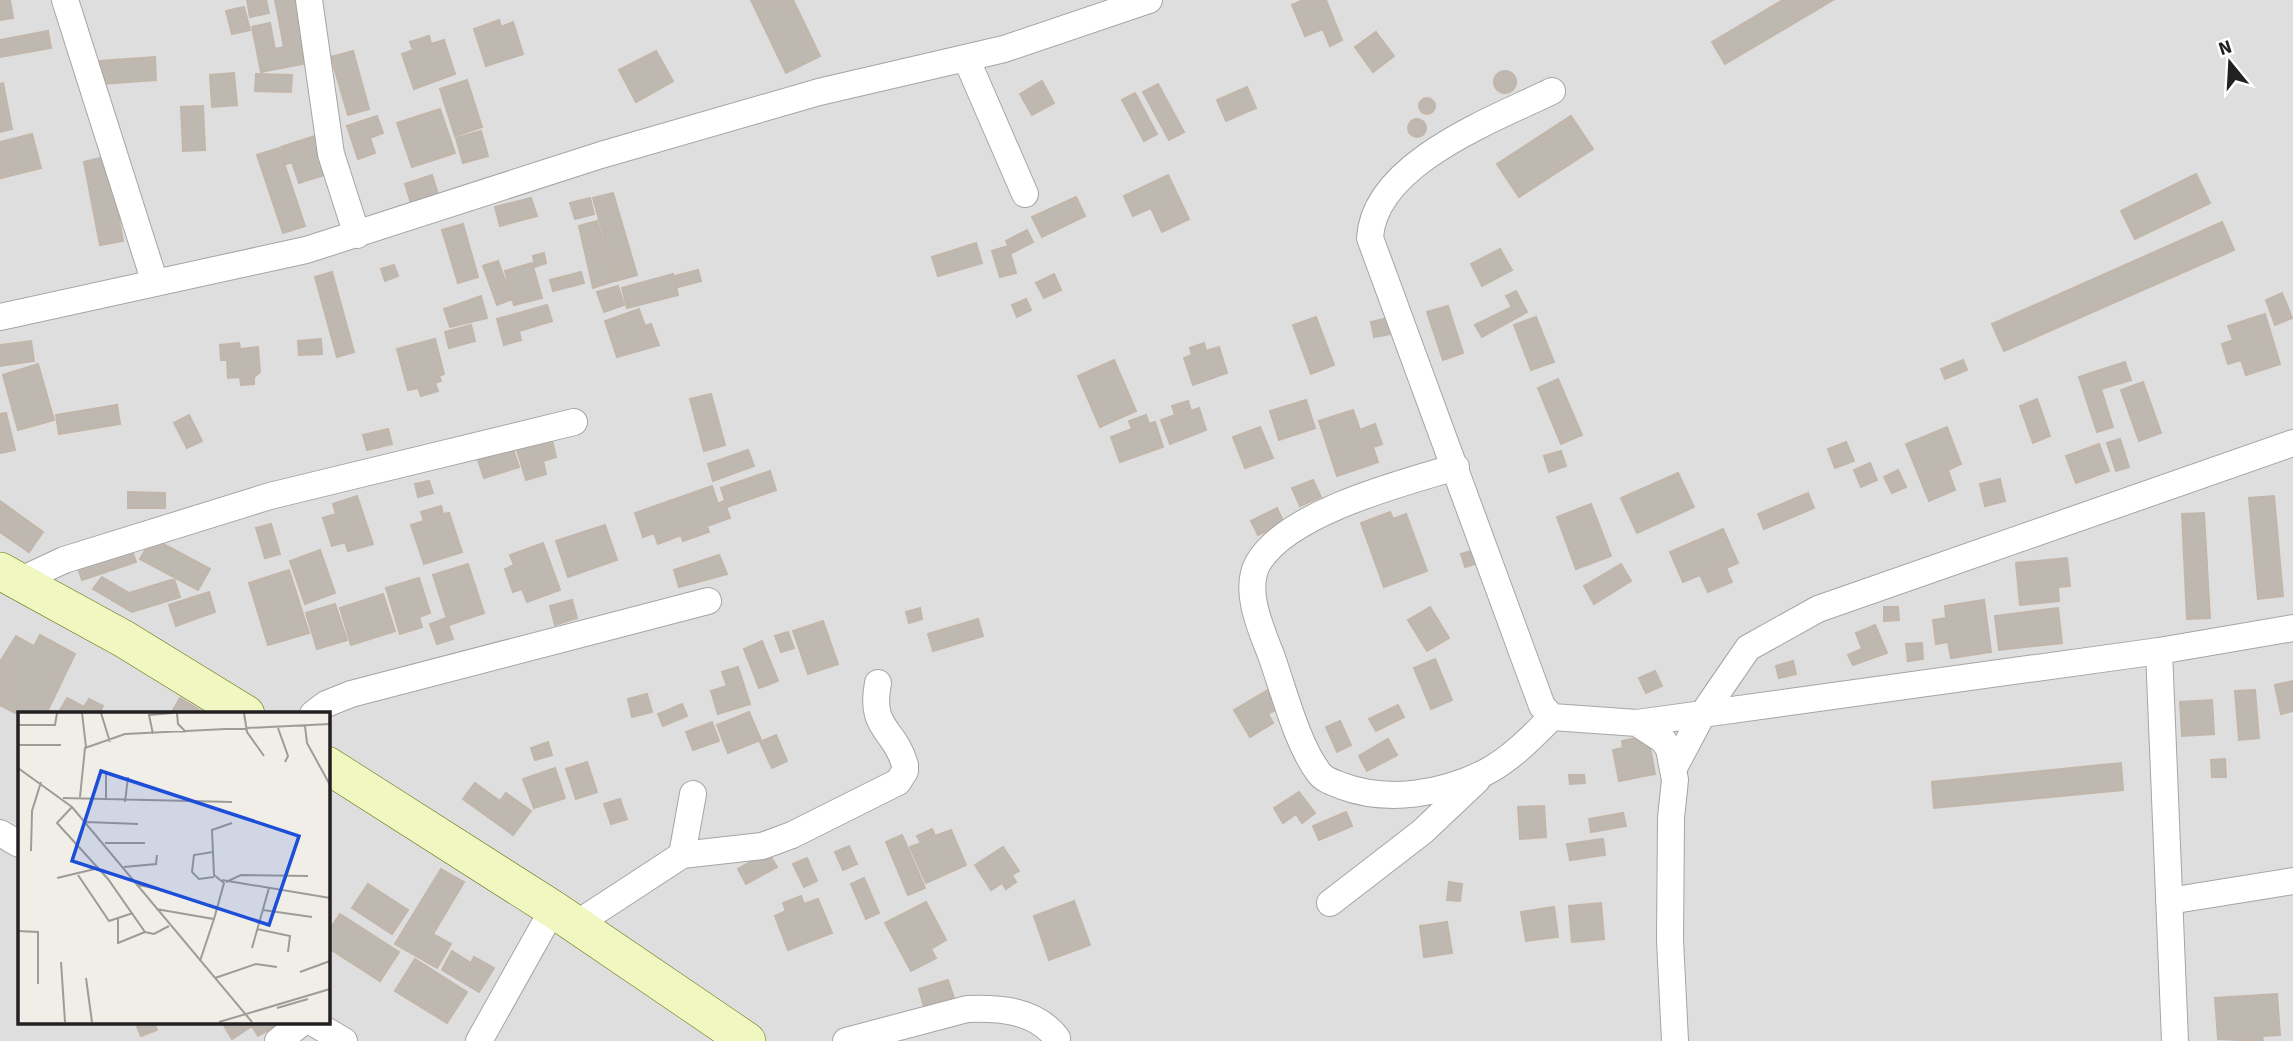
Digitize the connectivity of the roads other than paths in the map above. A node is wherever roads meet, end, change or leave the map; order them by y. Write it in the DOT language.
graph roads {
  1 [pos="65,0"];
  2 [pos="309,0"];
  3 [pos="1149,0"];
  4 [pos="966,58"];
  5 [pos="1552,91"];
  6 [pos="1025,194"];
  7 [pos="357,235"];
  8 [pos="155,283"];
  9 [pos="0,317"];
  10 [pos="574,422"];
  11 [pos="2293,443"];
  12 [pos="1456,467"];
  13 [pos="9,576"];
  14 [pos="708,601"];
  15 [pos="2293,628"];
  16 [pos="2159,651"];
  17 [pos="878,682"];
  18 [pos="243,712"];
  19 [pos="316,712"];
  20 [pos="1702,715"];
  21 [pos="1552,718"];
  22 [pos="1637,723"];
  23 [pos="329,766"];
  24 [pos="1675,766"];
  25 [pos="1486,772"];
  26 [pos="693,794"];
  27 [pos="0,833"];
  28 [pos="18,843"];
  29 [pos="682,855"];
  30 [pos="2293,881"];
  31 [pos="2169,901"];
  32 [pos="1330,903"];
  33 [pos="564,917"];
  34 [pos="300,1024"];
  35 [pos="315,1024"];
  36 [pos="1057,1038"];
  37 [pos="278,1041"];
  38 [pos="344,1041"];
  39 [pos="478,1041"];
  40 [pos="747,1041"];
  41 [pos="846,1041"];
  42 [pos="1675,1041"];
  43 [pos="2175,1041"];
  1 -- 8 [label="street"];
  2 -- 7 [label="street"];
  3 -- 4 [label="street"];
  4 -- 6 [label="street"];
  4 -- 7 [label="street"];
  5 -- 12 [label="street"];
  7 -- 8 [label="street"];
  8 -- 9 [label="street"];
  10 -- 13 [label="street"];
  11 -- 20 [label="street"];
  12 -- 21 [label="street"];
  12 -- 25 [label="street"];
  13 -- 18 [label="street"];
  14 -- 19 [label="street"];
  15 -- 16 [label="street"];
  16 -- 20 [label="street"];
  16 -- 31 [label="street"];
  17 -- 29 [label="street"];
  20 -- 22 [label="street"];
  20 -- 24 [label="street"];
  21 -- 22 [label="street"];
  21 -- 25 [label="street"];
  22 -- 24 [label="street"];
  23 -- 33 [label="street"];
  24 -- 42 [label="street"];
  25 -- 32 [label="street"];
  26 -- 29 [label="street"];
  27 -- 28 [label="street"];
  29 -- 33 [label="street"];
  30 -- 31 [label="street"];
  31 -- 43 [label="street"];
  33 -- 39 [label="street"];
  33 -- 40 [label="street"];
  34 -- 37 [label="street"];
  35 -- 38 [label="street"];
  36 -- 41 [label="street"];
}
